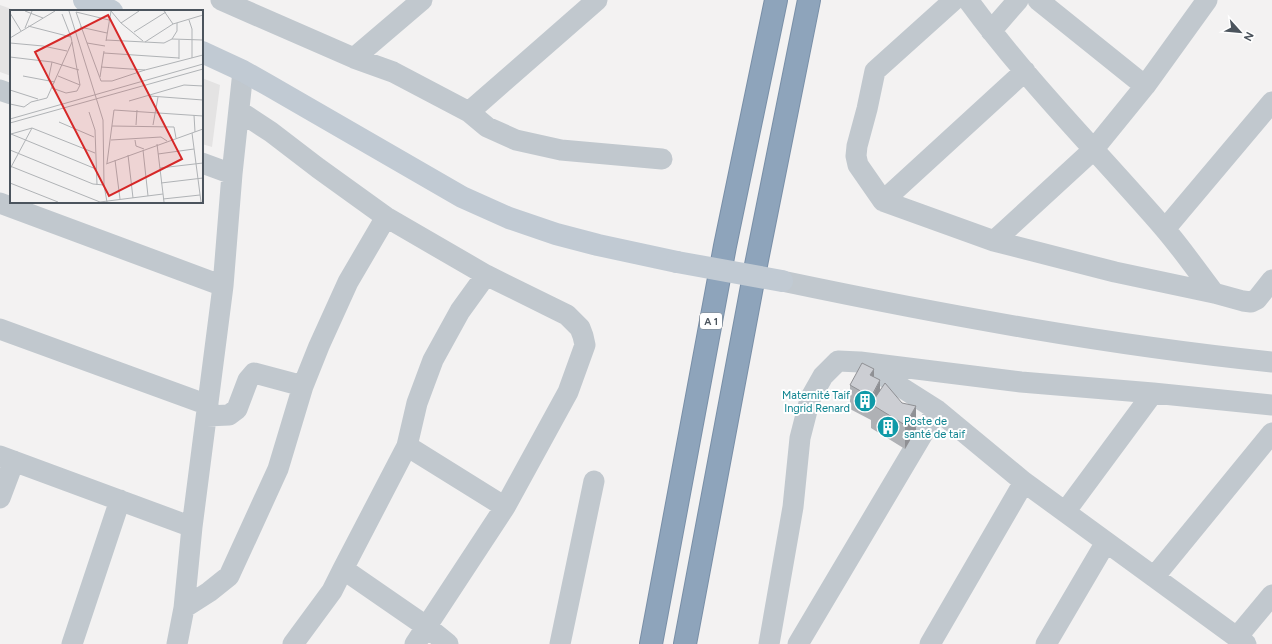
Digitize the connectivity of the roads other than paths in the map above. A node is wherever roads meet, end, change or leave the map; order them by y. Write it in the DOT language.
graph roads {
  1 [pos="422,0"];
  2 [pos="597,0"];
  3 [pos="776,0"];
  4 [pos="809,0"];
  5 [pos="954,0"];
  6 [pos="968,0"];
  7 [pos="1018,0"];
  8 [pos="1038,0"];
  9 [pos="1207,0"];
  10 [pos="236,3"];
  11 [pos="991,32"];
  12 [pos="203,52"];
  13 [pos="354,58"];
  14 [pos="243,71"];
  15 [pos="1025,71"];
  16 [pos="1146,86"];
  17 [pos="0,90"];
  18 [pos="10,94"];
  19 [pos="1272,102"];
  20 [pos="239,111"];
  21 [pos="470,112"];
  22 [pos="1093,150"];
  23 [pos="662,159"];
  24 [pos="203,163"];
  25 [pos="232,174"];
  26 [pos="883,201"];
  27 [pos="0,203"];
  28 [pos="386,217"];
  29 [pos="1165,229"];
  30 [pos="994,241"];
  31 [pos="486,275"];
  32 [pos="1272,280"];
  33 [pos="782,281"];
  34 [pos="223,286"];
  35 [pos="1214,294"];
  36 [pos="1251,302"];
  37 [pos="1272,308"];
  38 [pos="0,329"];
  39 [pos="860,362"];
  40 [pos="1272,362"];
  41 [pos="303,386"];
  42 [pos="1153,393"];
  43 [pos="1272,405"];
  44 [pos="937,410"];
  45 [pos="207,411"];
  46 [pos="1272,433"];
  47 [pos="407,446"];
  48 [pos="7,458"];
  49 [pos="594,481"];
  50 [pos="1024,482"];
  51 [pos="0,498"];
  52 [pos="120,500"];
  53 [pos="505,507"];
  54 [pos="1065,512"];
  55 [pos="192,527"];
  56 [pos="1106,542"];
  57 [pos="343,569"];
  58 [pos="1154,577"];
  59 [pos="1272,595"];
  60 [pos="184,608"];
  61 [pos="427,627"];
  62 [pos="1241,641"];
  63 [pos="560,643"];
  64 [pos="72,644"];
  65 [pos="177,644"];
  66 [pos="293,644"];
  67 [pos="415,644"];
  68 [pos="448,644"];
  69 [pos="651,644"];
  70 [pos="685,644"];
  71 [pos="769,644"];
  72 [pos="798,644"];
  73 [pos="930,644"];
  74 [pos="1046,644"];
  1 -- 13 [label="street"];
  2 -- 21 [label="street"];
  3 -- 69 [label="highway, A 1"];
  4 -- 70 [label="highway"];
  5 -- 26 [label="street"];
  6 -- 11 [label="street"];
  7 -- 11 [label="street"];
  8 -- 16 [label="street"];
  9 -- 16 [label="street"];
  10 -- 13 [label="street"];
  11 -- 15 [label="street"];
  12 -- 14 [label="street"];
  13 -- 21 [label="street"];
  14 -- 20 [label="street"];
  14 -- 33 [label="street, bridge"];
  15 -- 22 [label="street"];
  15 -- 26 [label="street"];
  16 -- 22 [label="street"];
  17 -- 18 [label="street"];
  19 -- 29 [label="street"];
  20 -- 25 [label="street"];
  20 -- 28 [label="street"];
  21 -- 23 [label="street"];
  22 -- 29 [label="street"];
  22 -- 30 [label="street"];
  24 -- 25 [label="street"];
  25 -- 34 [label="street"];
  26 -- 30 [label="street"];
  27 -- 34 [label="street"];
  28 -- 31 [label="street"];
  28 -- 41 [label="street"];
  29 -- 35 [label="street"];
  30 -- 35 [label="street"];
  31 -- 47 [label="street"];
  31 -- 53 [label="street"];
  32 -- 36 [label="street"];
  33 -- 40 [label="street"];
  34 -- 45 [label="street"];
  35 -- 36 [label="street"];
  36 -- 37 [label="street"];
  38 -- 45 [label="street"];
  39 -- 42 [label="street"];
  39 -- 44 [label="street"];
  39 -- 71 [label="street"];
  41 -- 45 [label="street"];
  41 -- 60 [label="street"];
  42 -- 43 [label="street"];
  42 -- 54 [label="street"];
  44 -- 50 [label="street"];
  44 -- 72 [label="street"];
  45 -- 55 [label="street"];
  46 -- 58 [label="street"];
  47 -- 53 [label="street"];
  47 -- 57 [label="street"];
  48 -- 51 [label="street"];
  48 -- 52 [label="street"];
  49 -- 63 [label="street"];
  50 -- 54 [label="street"];
  50 -- 73 [label="street"];
  52 -- 55 [label="street"];
  52 -- 64 [label="street"];
  53 -- 61 [label="street"];
  54 -- 56 [label="street"];
  55 -- 60 [label="street"];
  56 -- 58 [label="street"];
  56 -- 74 [label="street"];
  57 -- 61 [label="street"];
  57 -- 66 [label="street"];
  58 -- 62 [label="street"];
  59 -- 62 [label="street"];
  60 -- 65 [label="street"];
  61 -- 67 [label="street"];
  61 -- 68 [label="street"];
}
